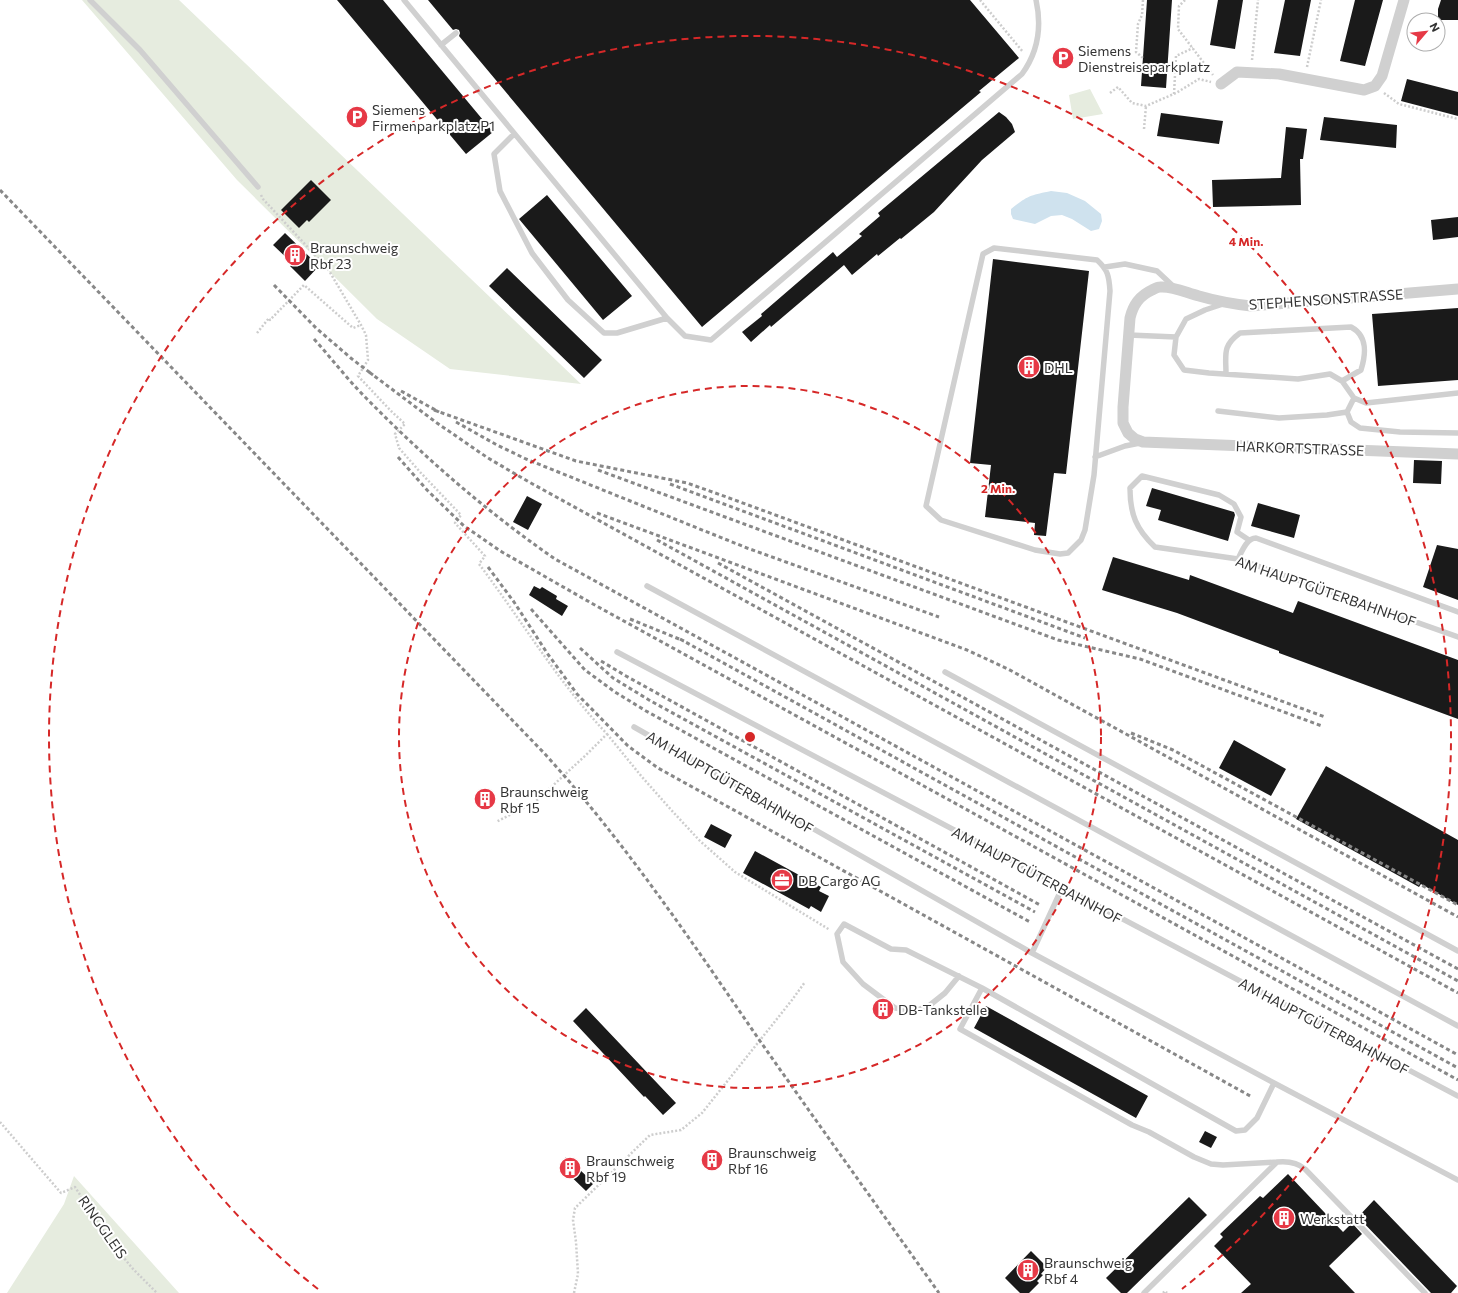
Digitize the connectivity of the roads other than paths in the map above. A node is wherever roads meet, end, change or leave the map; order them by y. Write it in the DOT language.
graph roads {
  1 [pos="90,0"];
  2 [pos="404,0"];
  3 [pos="1036,0"];
  4 [pos="1404,0"];
  5 [pos="456,33"];
  6 [pos="442,45"];
  7 [pos="1221,84"];
  8 [pos="514,134"];
  9 [pos="258,187"];
  10 [pos="1105,267"];
  11 [pos="1176,289"];
  12 [pos="1458,289"];
  13 [pos="1228,303"];
  14 [pos="667,318"];
  15 [pos="1129,335"];
  16 [pos="1176,337"];
  17 [pos="1226,374"];
  18 [pos="1342,380"];
  19 [pos="1458,393"];
  20 [pos="1354,398"];
  21 [pos="1218,410"];
  22 [pos="1347,412"];
  23 [pos="1458,433"];
  24 [pos="1143,442"];
  25 [pos="1458,454"];
  26 [pos="1095,457"];
  27 [pos="1249,540"];
  28 [pos="1238,558"];
  29 [pos="647,586"];
  30 [pos="1458,612"];
  31 [pos="1458,637"];
  32 [pos="617,652"];
  33 [pos="946,672"];
  34 [pos="634,727"];
  35 [pos="1062,888"];
  36 [pos="1458,951"];
  37 [pos="1032,953"];
  38 [pos="959,976"];
  39 [pos="982,988"];
  40 [pos="1458,1026"];
  41 [pos="1274,1083"];
  42 [pos="1458,1096"];
  43 [pos="1277,1162"];
  44 [pos="1458,1180"];
  45 [pos="1144,1293"];
  46 [pos="1425,1293"];
  1 -- 9 [label="lane"];
  2 -- 6 [label="lane"];
  3 -- 14 [label="lane"];
  4 -- 7 [label="street"];
  5 -- 6 [label="lane"];
  6 -- 8 [label="lane"];
  8 -- 14 [label="lane"];
  8 -- 14 [label="lane"];
  10 -- 11 [label="lane"];
  10 -- 26 [label="lane"];
  10 -- 26 [label="lane"];
  11 -- 13 [label="street, STEPHENSONSTRASSE"];
  11 -- 15 [label="street, STEPHENSONSTRASSE"];
  12 -- 13 [label="street, STEPHENSONSTRASSE"];
  13 -- 16 [label="lane"];
  15 -- 16 [label="lane"];
  15 -- 24 [label="street, STEPHENSONSTRASSE"];
  16 -- 17 [label="lane"];
  17 -- 18 [label="lane"];
  17 -- 18 [label="lane"];
  18 -- 20 [label="lane"];
  19 -- 20 [label="lane"];
  20 -- 22 [label="lane"];
  21 -- 22 [label="lane"];
  22 -- 23 [label="lane"];
  24 -- 25 [label="street, HARKORTSTRASSE"];
  24 -- 26 [label="lane"];
  27 -- 28 [label="lane"];
  27 -- 28 [label="lane, AM HAUPTGÜTERBAHNHOF"];
  27 -- 30 [label="lane"];
  28 -- 31 [label="lane, AM HAUPTGÜTERBAHNHOF"];
  29 -- 40 [label="lane"];
  32 -- 35 [label="lane, AM HAUPTGÜTERBAHNHOF"];
  33 -- 36 [label="lane"];
  34 -- 37 [label="lane, AM HAUPTGÜTERBAHNHOF"];
  35 -- 37 [label="lane"];
  35 -- 42 [label="lane, AM HAUPTGÜTERBAHNHOF"];
  37 -- 41 [label="lane, AM HAUPTGÜTERBAHNHOF"];
  38 -- 38 [label="lane"];
  38 -- 39 [label="lane"];
  39 -- 41 [label="lane"];
  39 -- 43 [label="lane"];
  41 -- 44 [label="lane, AM HAUPTGÜTERBAHNHOF"];
  43 -- 45 [label="lane"];
  43 -- 46 [label="lane"];
}
